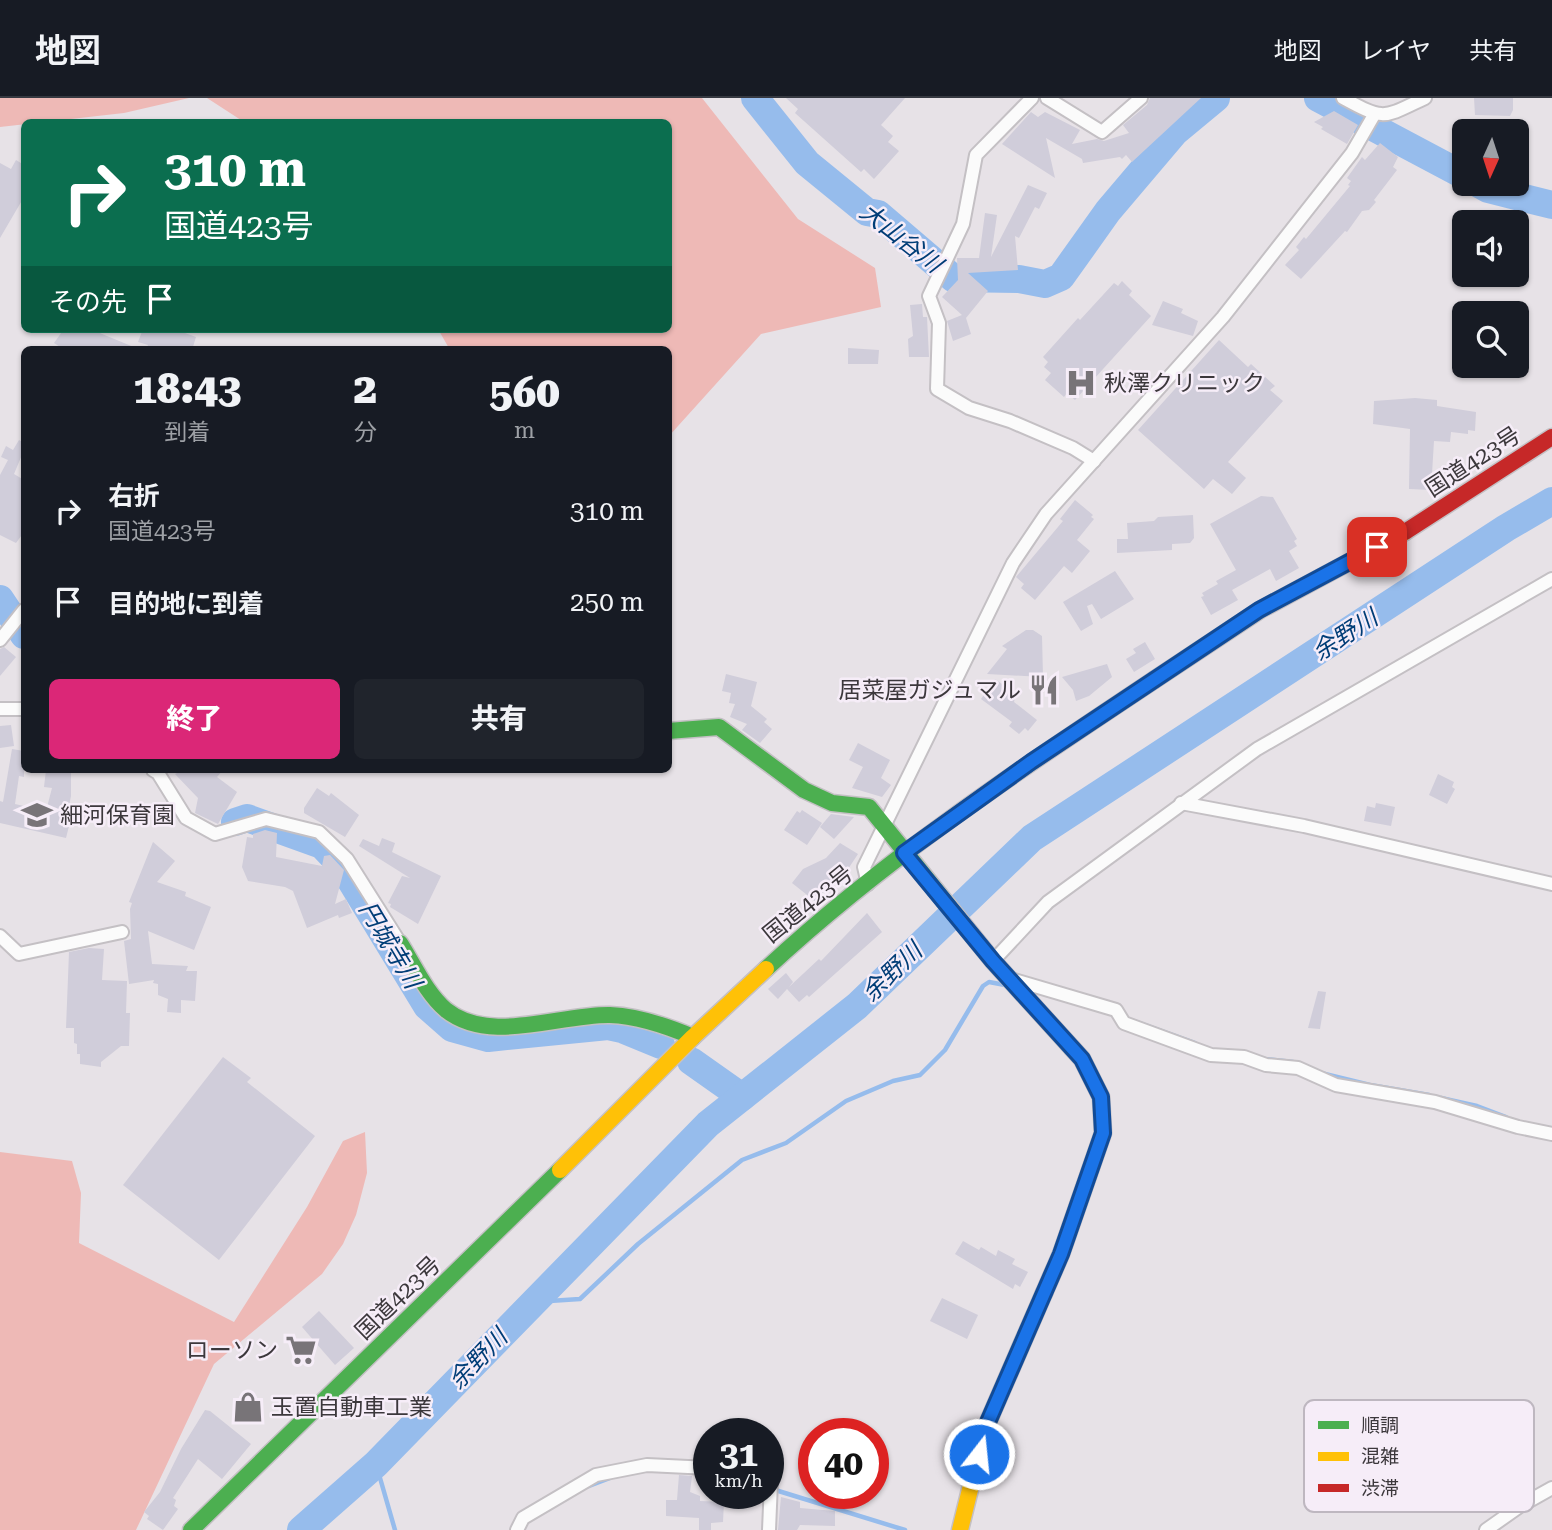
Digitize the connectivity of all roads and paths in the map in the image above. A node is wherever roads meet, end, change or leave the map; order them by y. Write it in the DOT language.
graph roads {
  1 [pos="1032,98"];
  2 [pos="1047,98"];
  3 [pos="1141,98"];
  4 [pos="1343,98"];
  5 [pos="1425,98"];
  6 [pos="1374,115"];
  7 [pos="1552,437"];
  8 [pos="1094,461"];
  9 [pos="1552,579"];
  10 [pos="21,614"];
  11 [pos="0,640"];
  12 [pos="0,709"];
  13 [pos="21,709"];
  14 [pos="672,731"];
  15 [pos="158,773"];
  16 [pos="1181,803"];
  17 [pos="883,827"];
  18 [pos="904,853"];
  19 [pos="868,884"];
  20 [pos="1552,884"];
  21 [pos="122,932"];
  22 [pos="0,936"];
  23 [pos="400,943"];
  24 [pos="990,957"];
  25 [pos="1010,979"];
  26 [pos="693,1037"];
  27 [pos="1552,1134"];
  28 [pos="693,1467"];
  29 [pos="1552,1488"];
  30 [pos="1534,1498"];
  31 [pos="770,1509"];
  32 [pos="1512,1512"];
  33 [pos="191,1530"];
  34 [pos="517,1530"];
  35 [pos="769,1530"];
  36 [pos="960,1530"];
  37 [pos="1486,1530"];
  1 -- 8 [label="street"];
  2 -- 3 [label="street"];
  4 -- 6 [label="street"];
  5 -- 6 [label="street"];
  6 -- 8 [label="street"];
  7 -- 18 [label="main road, 国道423号"];
  8 -- 17 [label="street"];
  9 -- 16 [label="street"];
  10 -- 11 [label="street"];
  12 -- 13 [label="street"];
  14 -- 17 [label="main road"];
  15 -- 23 [label="street"];
  16 -- 20 [label="street"];
  16 -- 24 [label="street"];
  17 -- 18 [label="main road"];
  17 -- 19 [label="street"];
  18 -- 19 [label="main road, 国道423号"];
  18 -- 24 [label="main road"];
  19 -- 26 [label="main road, 国道423号"];
  21 -- 22 [label="street"];
  23 -- 26 [label="main road"];
  24 -- 25 [label="main road"];
  25 -- 27 [label="street"];
  25 -- 36 [label="main road"];
  26 -- 33 [label="main road, 国道423号"];
  28 -- 34 [label="street"];
  29 -- 30 [label="street"];
  31 -- 35 [label="street"];
  32 -- 37 [label="street"];
}
